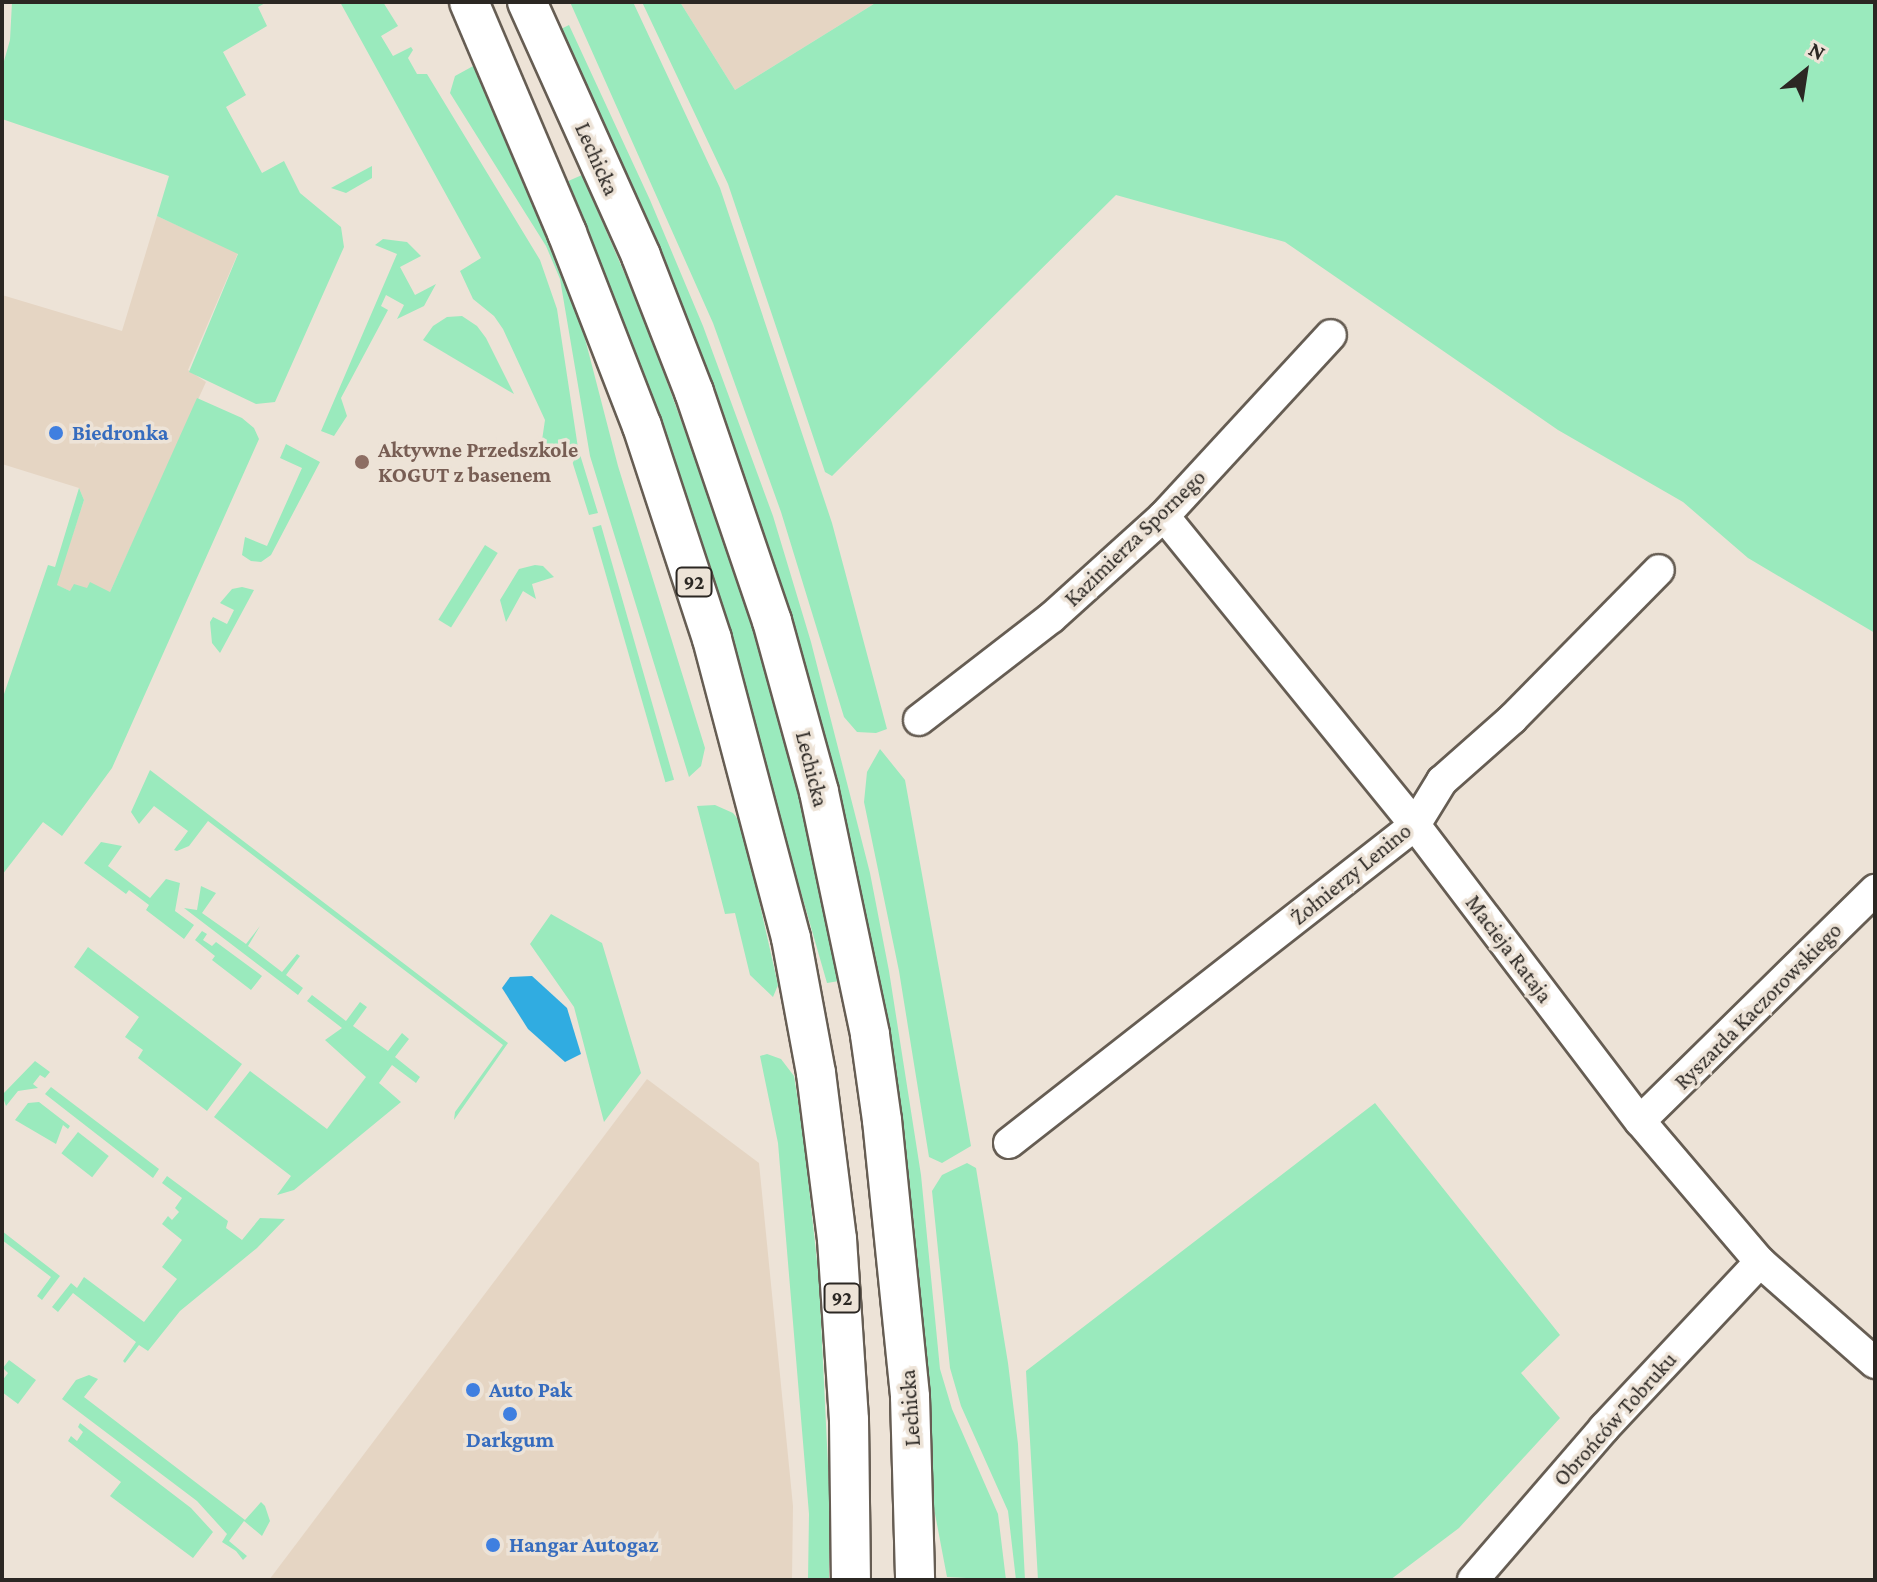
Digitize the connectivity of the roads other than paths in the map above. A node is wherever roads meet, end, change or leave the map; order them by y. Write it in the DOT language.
graph roads {
  1 [pos="469,2"];
  2 [pos="527,2"];
  3 [pos="1331,335"];
  4 [pos="1164,516"];
  5 [pos="1659,570"];
  6 [pos="919,720"];
  7 [pos="1415,825"];
  8 [pos="1875,890"];
  9 [pos="1640,1121"];
  10 [pos="1009,1143"];
  11 [pos="1760,1262"];
  12 [pos="1875,1363"];
  13 [pos="851,1580"];
  14 [pos="915,1580"];
  15 [pos="1473,1580"];
  1 -- 13 [label="main road, 92"];
  2 -- 14 [label="main road, Lechicka"];
  3 -- 4 [label="street, Kazimierza Spornego"];
  4 -- 6 [label="street, Kazimierza Spornego"];
  4 -- 7 [label="street, Macieja Rataja"];
  5 -- 7 [label="street, Żołnierzy Lenino"];
  7 -- 9 [label="street, Macieja Rataja"];
  7 -- 10 [label="street, Żołnierzy Lenino"];
  8 -- 9 [label="street, Ryszarda Kaczorowskiego"];
  9 -- 11 [label="street, Macieja Rataja"];
  11 -- 12 [label="street, Macieja Rataja"];
  11 -- 15 [label="street, Obrońców Tobruku"];
}
